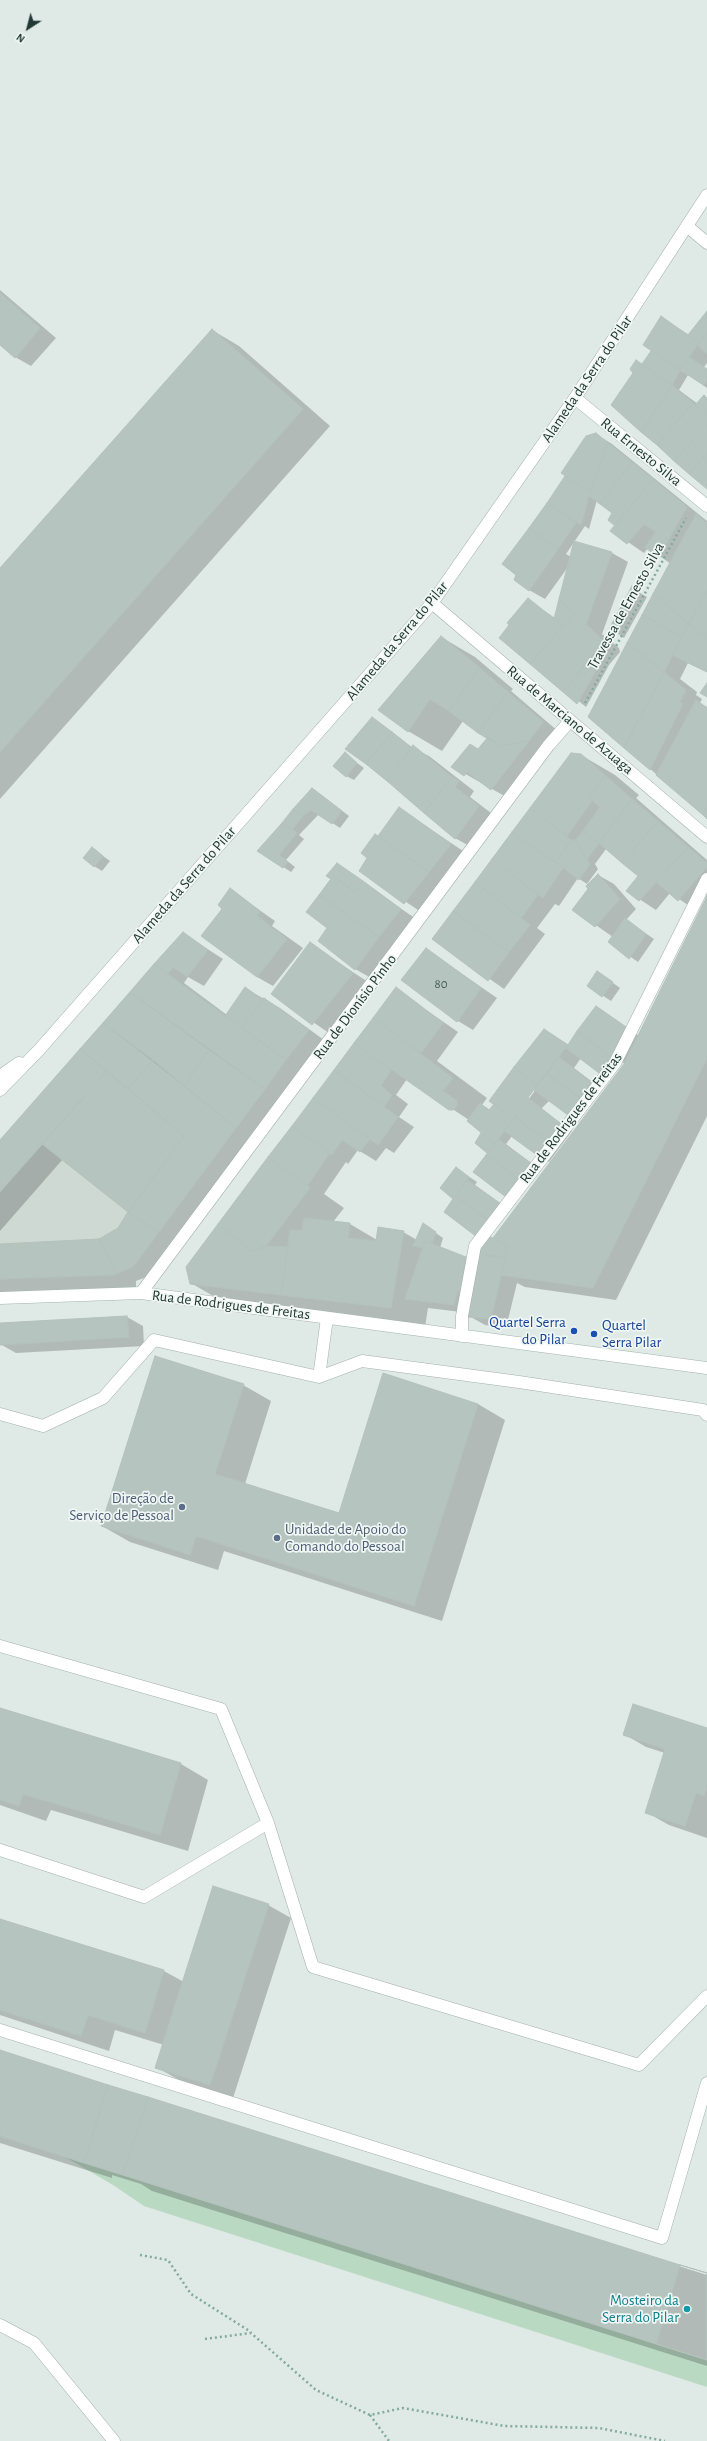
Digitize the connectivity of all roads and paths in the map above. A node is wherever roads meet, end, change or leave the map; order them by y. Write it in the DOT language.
graph roads {
  1 [pos="707,195"];
  2 [pos="687,226"];
  3 [pos="707,243"];
  4 [pos="575,398"];
  5 [pos="697,498"];
  6 [pos="707,506"];
  7 [pos="432,603"];
  8 [pos="569,722"];
  9 [pos="707,837"];
  10 [pos="707,879"];
  11 [pos="39,1050"];
  12 [pos="0,1076"];
  13 [pos="0,1090"];
  14 [pos="141,1293"];
  15 [pos="0,1298"];
  16 [pos="327,1318"];
  17 [pos="462,1336"];
  18 [pos="707,1368"];
  19 [pos="320,1377"];
  20 [pos="0,1414"];
  21 [pos="707,1415"];
  22 [pos="0,1646"];
  23 [pos="268,1823"];
  24 [pos="0,1850"];
  25 [pos="707,1996"];
  26 [pos="0,2030"];
  27 [pos="707,2083"];
  28 [pos="140,2255"];
  29 [pos="0,2325"];
  30 [pos="251,2333"];
  31 [pos="206,2339"];
  32 [pos="370,2415"];
  33 [pos="114,2441"];
  34 [pos="389,2441"];
  35 [pos="665,2441"];
  1 -- 2 [label="street, Alameda da Serra do Pilar"];
  2 -- 3 [label="street"];
  2 -- 4 [label="street, Alameda da Serra do Pilar"];
  4 -- 5 [label="street, Rua Ernesto Silva"];
  4 -- 7 [label="street, Alameda da Serra do Pilar"];
  5 -- 6 [label="street, Rua Ernesto Silva"];
  5 -- 8 [label="path, Travessa de Ernesto Silva"];
  7 -- 8 [label="street, Rua de Marciano de Azuaga"];
  7 -- 11 [label="street, Alameda da Serra do Pilar"];
  8 -- 9 [label="street, Rua de Marciano de Azuaga"];
  8 -- 14 [label="street, Rua de Dionísio Pinho"];
  10 -- 17 [label="street, Rua de Rodrigues de Freitas"];
  11 -- 12 [label="street, Alameda da Serra do Pilar"];
  11 -- 13 [label="street, Alameda da Serra do Pilar"];
  14 -- 15 [label="street, Rua de Rodrigues de Freitas"];
  14 -- 16 [label="street, Rua de Rodrigues de Freitas"];
  16 -- 17 [label="street, Rua de Rodrigues de Freitas"];
  16 -- 19 [label="street"];
  17 -- 18 [label="street, Rua de Rodrigues de Freitas"];
  19 -- 20 [label="street"];
  19 -- 21 [label="street"];
  22 -- 23 [label="street"];
  23 -- 24 [label="street"];
  23 -- 25 [label="street"];
  26 -- 27 [label="street"];
  28 -- 30 [label="path"];
  29 -- 33 [label="street"];
  30 -- 31 [label="path"];
  30 -- 32 [label="path"];
  32 -- 34 [label="path"];
  32 -- 35 [label="path"];
}
